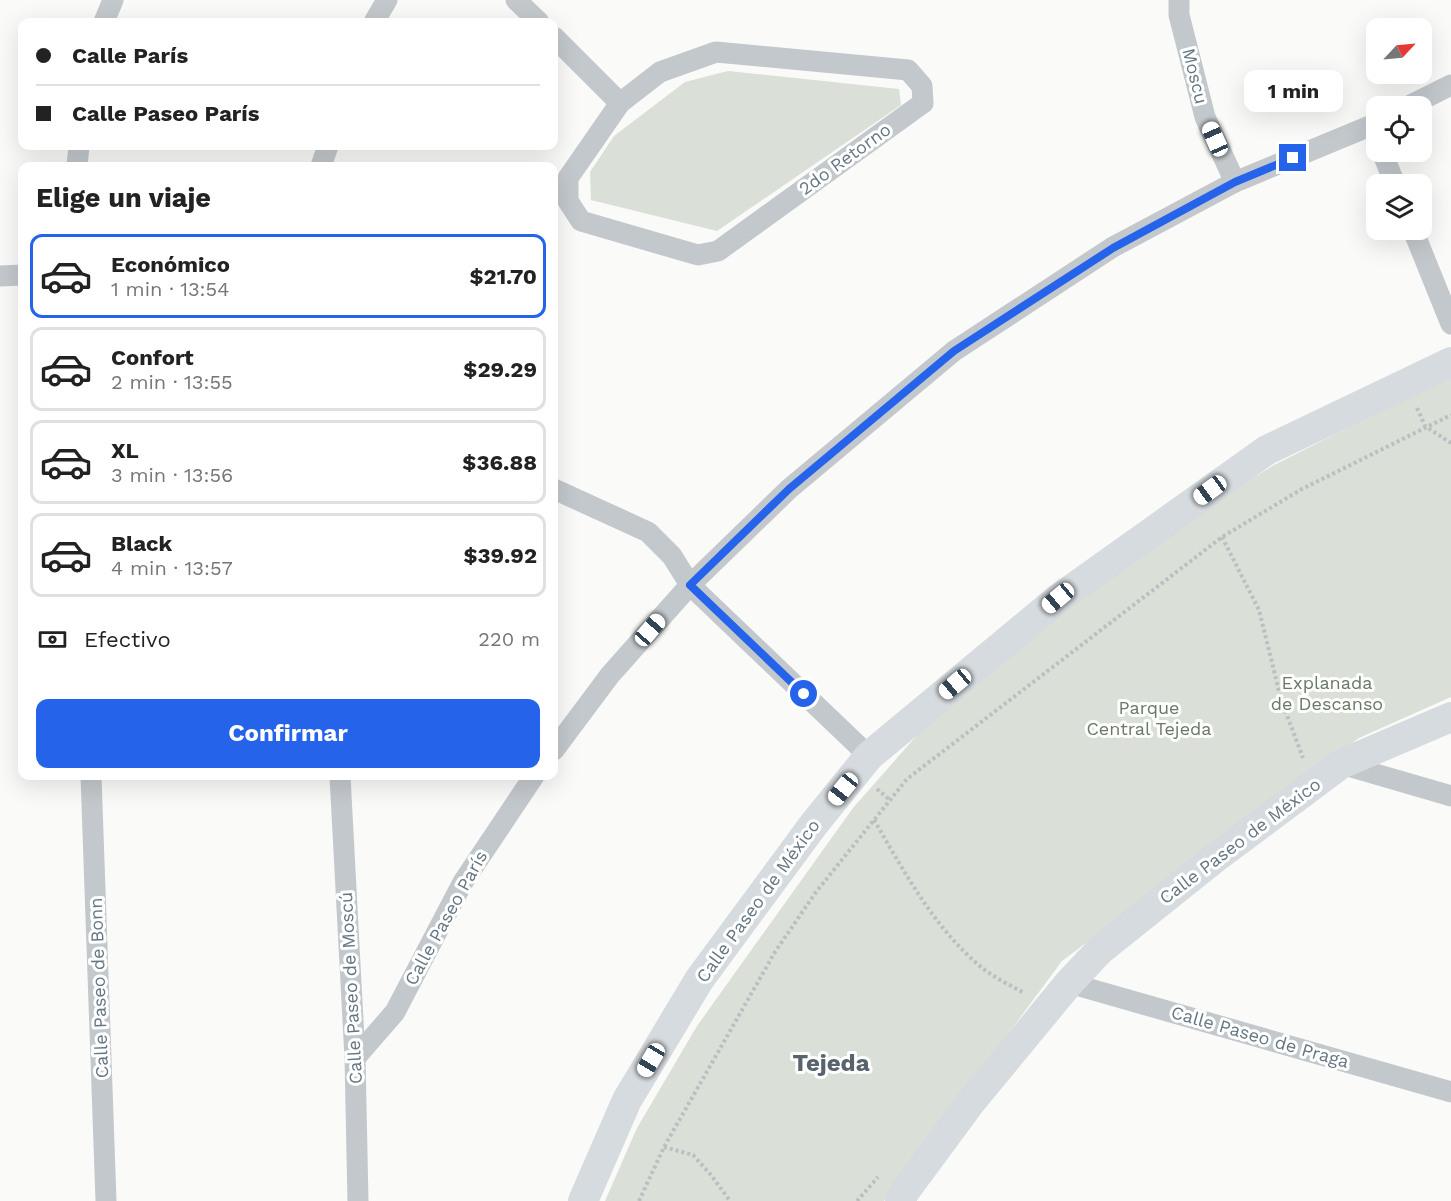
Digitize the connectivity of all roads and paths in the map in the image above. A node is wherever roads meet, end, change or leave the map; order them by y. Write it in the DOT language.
graph roads {
  1 [pos="113,0"];
  2 [pos="387,0"];
  3 [pos="516,0"];
  4 [pos="1179,0"];
  5 [pos="106,18"];
  6 [pos="376,18"];
  7 [pos="535,18"];
  8 [pos="558,41"];
  9 [pos="1451,85"];
  10 [pos="1429,96"];
  11 [pos="620,103"];
  12 [pos="1366,132"];
  13 [pos="1235,182"];
  14 [pos="1417,240"];
  15 [pos="18,275"];
  16 [pos="0,276"];
  17 [pos="1451,324"];
  18 [pos="1451,362"];
  19 [pos="1406,383"];
  20 [pos="1451,415"];
  21 [pos="1425,426"];
  22 [pos="1451,443"];
  23 [pos="558,491"];
  24 [pos="1222,537"];
  25 [pos="690,585"];
  26 [pos="1451,717"];
  27 [pos="558,745"];
  28 [pos="869,756"];
  29 [pos="1341,764"];
  30 [pos="1306,766"];
  31 [pos="91,780"];
  32 [pos="340,780"];
  33 [pos="531,780"];
  34 [pos="1451,796"];
  35 [pos="874,820"];
  36 [pos="1069,982"];
  37 [pos="1025,994"];
  38 [pos="355,1058"];
  39 [pos="1451,1092"];
  40 [pos="664,1147"];
  41 [pos="106,1201"];
  42 [pos="358,1201"];
  43 [pos="583,1201"];
  44 [pos="639,1201"];
  45 [pos="730,1201"];
  46 [pos="900,1201"];
  1 -- 5 [label="street"];
  2 -- 6 [label="street"];
  3 -- 7 [label="street"];
  4 -- 13 [label="street, Moscu"];
  8 -- 11 [label="street"];
  9 -- 10 [label="street"];
  11 -- 11 [label="street, 2do Retorno"];
  12 -- 13 [label="street"];
  13 -- 25 [label="street"];
  14 -- 17 [label="street"];
  15 -- 16 [label="street"];
  18 -- 19 [label="main road, Calle Paseo de México"];
  19 -- 21 [label="path"];
  19 -- 28 [label="main road, Calle Paseo de México"];
  20 -- 21 [label="path"];
  21 -- 22 [label="path"];
  21 -- 24 [label="path"];
  23 -- 25 [label="street"];
  24 -- 30 [label="path"];
  24 -- 35 [label="path"];
  25 -- 27 [label="street"];
  25 -- 28 [label="street"];
  26 -- 29 [label="main road, Calle Paseo de México"];
  28 -- 43 [label="main road, Calle Paseo de México"];
  29 -- 34 [label="street"];
  29 -- 36 [label="main road, Calle Paseo de México"];
  31 -- 41 [label="street, Calle Paseo de Bonn"];
  32 -- 38 [label="street, Calle Paseo de Moscú"];
  33 -- 38 [label="street, Calle Paseo París"];
  35 -- 37 [label="path"];
  35 -- 40 [label="path"];
  36 -- 39 [label="street, Calle Paseo de Praga"];
  36 -- 46 [label="main road, Calle Paseo de México"];
  38 -- 42 [label="street, Calle Paseo de Moscú"];
  40 -- 44 [label="path"];
  40 -- 45 [label="path"];
}
